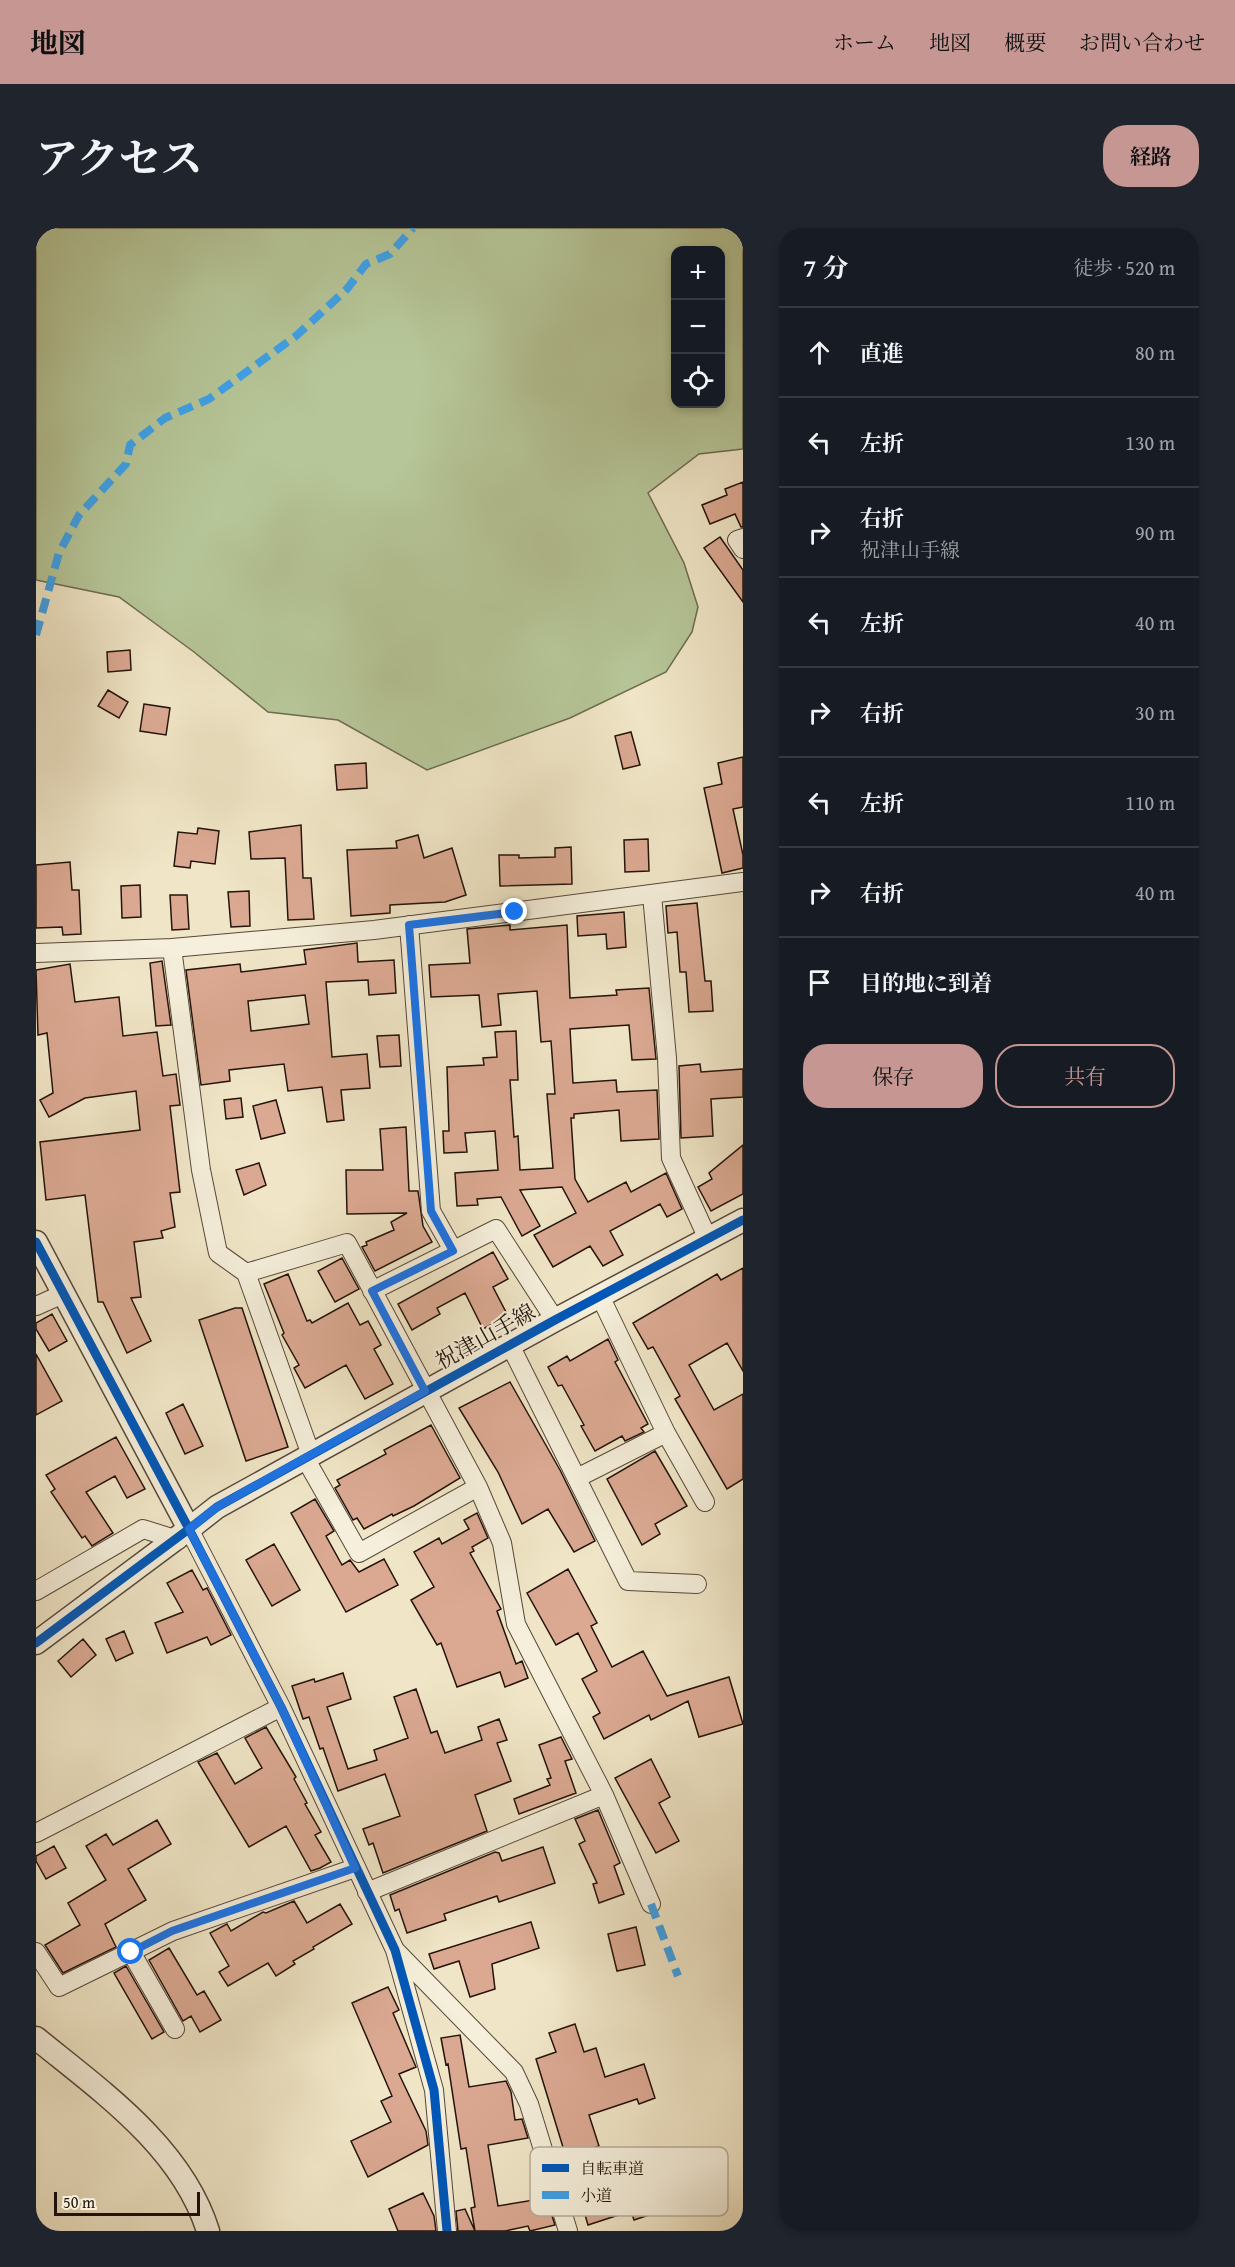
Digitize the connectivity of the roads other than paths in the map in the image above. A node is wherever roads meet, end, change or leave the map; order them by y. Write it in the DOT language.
graph roads {
  1 [pos="743,538"];
  2 [pos="743,549"];
  3 [pos="743,882"];
  4 [pos="652,895"];
  5 [pos="409,925"];
  6 [pos="172,948"];
  7 [pos="36,953"];
  8 [pos="743,1220"];
  9 [pos="708,1239"];
  10 [pos="36,1242"];
  11 [pos="453,1251"];
  12 [pos="246,1273"];
  13 [pos="372,1291"];
  14 [pos="63,1294"];
  15 [pos="600,1296"];
  16 [pos="36,1306"];
  17 [pos="555,1320"];
  18 [pos="510,1345"];
  19 [pos="425,1391"];
  20 [pos="666,1433"];
  21 [pos="308,1457"];
  22 [pos="577,1478"];
  23 [pos="478,1487"];
  24 [pos="705,1502"];
  25 [pos="183,1534"];
  26 [pos="697,1584"];
  27 [pos="36,1590"];
  28 [pos="36,1643"];
  29 [pos="281,1707"];
  30 [pos="604,1795"];
  31 [pos="36,1833"];
  32 [pos="355,1868"];
  33 [pos="367,1892"];
  34 [pos="651,1904"];
  35 [pos="395,1950"];
  36 [pos="36,1952"];
  37 [pos="131,1952"];
  38 [pos="176,2029"];
  39 [pos="36,2038"];
  40 [pos="542,2147"];
  41 [pos="563,2216"];
  42 [pos="208,2231"];
  43 [pos="447,2231"];
  44 [pos="568,2231"];
  1 -- 2 [label="street"];
  3 -- 4 [label="street"];
  4 -- 5 [label="street"];
  4 -- 9 [label="street"];
  5 -- 6 [label="street"];
  5 -- 11 [label="street"];
  6 -- 7 [label="street"];
  6 -- 12 [label="street"];
  8 -- 9 [label="street, 祝津山手線"];
  9 -- 15 [label="street, 祝津山手線"];
  10 -- 14 [label="street"];
  11 -- 13 [label="street"];
  11 -- 17 [label="street"];
  12 -- 13 [label="street"];
  12 -- 21 [label="street"];
  13 -- 19 [label="street"];
  14 -- 16 [label="street"];
  14 -- 25 [label="street"];
  15 -- 17 [label="street, 祝津山手線"];
  15 -- 20 [label="street"];
  17 -- 18 [label="street, 祝津山手線"];
  18 -- 19 [label="street, 祝津山手線"];
  18 -- 22 [label="street"];
  19 -- 21 [label="street, 祝津山手線"];
  19 -- 23 [label="street"];
  20 -- 22 [label="street"];
  20 -- 24 [label="street"];
  21 -- 23 [label="street"];
  21 -- 25 [label="street, 祝津山手線"];
  22 -- 26 [label="street"];
  23 -- 30 [label="street"];
  25 -- 27 [label="street"];
  25 -- 28 [label="street, 祝津山手線"];
  25 -- 29 [label="street"];
  29 -- 31 [label="street"];
  29 -- 32 [label="street"];
  30 -- 33 [label="street"];
  30 -- 34 [label="street"];
  32 -- 33 [label="street"];
  32 -- 37 [label="street"];
  33 -- 35 [label="street"];
  35 -- 40 [label="street"];
  35 -- 43 [label="street"];
  36 -- 37 [label="street"];
  37 -- 38 [label="street"];
  39 -- 42 [label="street"];
  41 -- 44 [label="street"];
}
